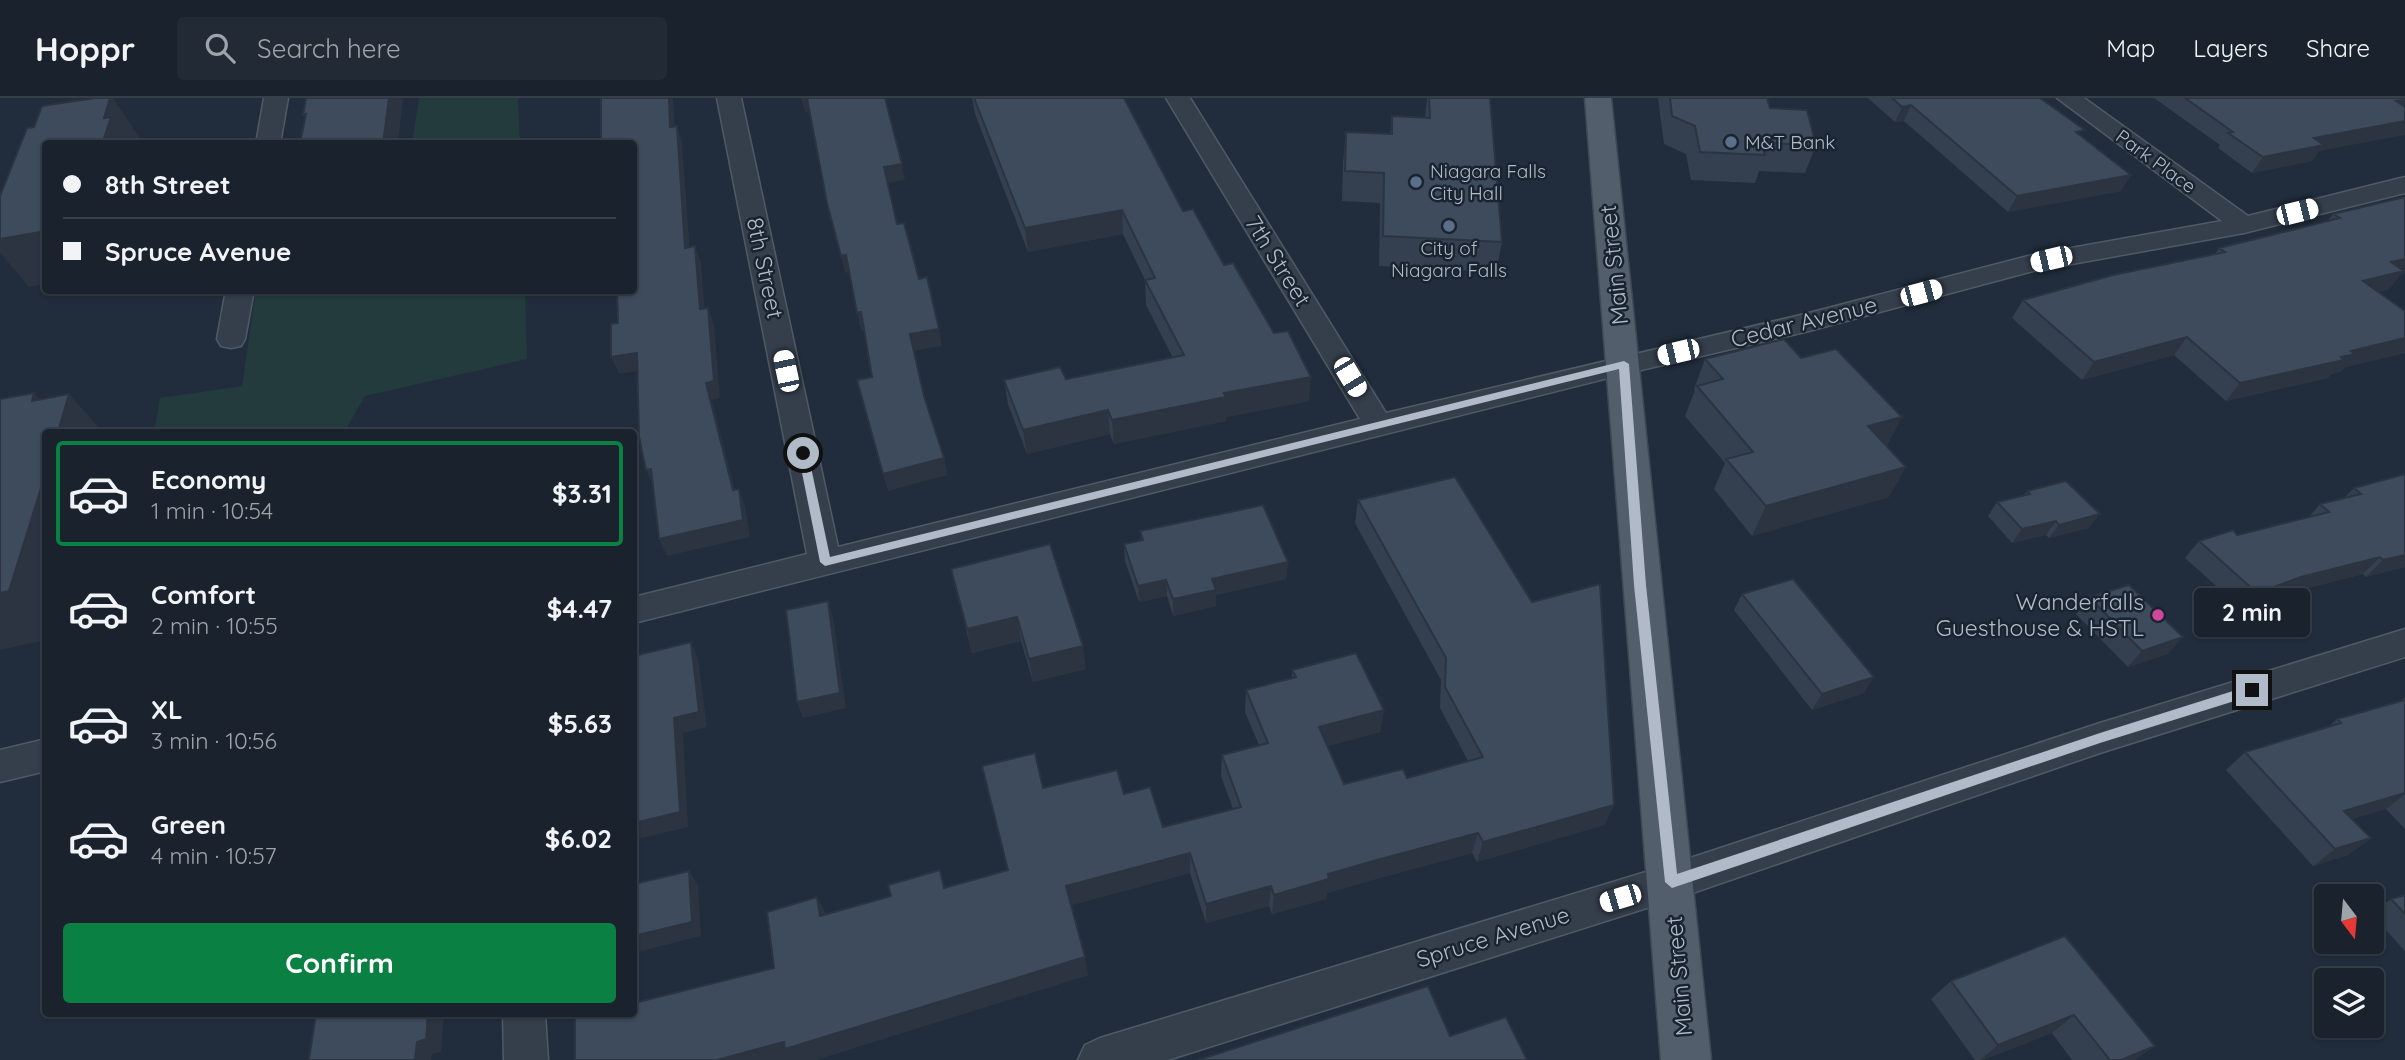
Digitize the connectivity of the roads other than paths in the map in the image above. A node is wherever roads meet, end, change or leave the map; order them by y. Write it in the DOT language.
graph roads {
  1 [pos="276,98"];
  2 [pos="729,98"];
  3 [pos="1178,98"];
  4 [pos="1598,98"];
  5 [pos="2069,98"];
  6 [pos="269,140"];
  7 [pos="2405,185"];
  8 [pos="2244,225"];
  9 [pos="239,294"];
  10 [pos="231,339"];
  11 [pos="1624,364"];
  12 [pos="1379,425"];
  13 [pos="825,562"];
  14 [pos="637,609"];
  15 [pos="2405,643"];
  16 [pos="42,756"];
  17 [pos="0,766"];
  18 [pos="1672,882"];
  19 [pos="524,1017"];
  20 [pos="526,1060"];
  21 [pos="1100,1060"];
  22 [pos="1686,1060"];
  1 -- 6 [label="street"];
  2 -- 13 [label="street, 8th Street"];
  3 -- 12 [label="street, 7th Street"];
  4 -- 11 [label="main road, Main Street"];
  5 -- 8 [label="street, Park Place"];
  7 -- 8 [label="street, Cedar Avenue"];
  8 -- 11 [label="street, Cedar Avenue"];
  9 -- 10 [label="street"];
  11 -- 12 [label="street, Cedar Avenue"];
  11 -- 18 [label="main road, Main Street"];
  12 -- 13 [label="street, Cedar Avenue"];
  13 -- 14 [label="street, Cedar Avenue"];
  15 -- 18 [label="street, Spruce Avenue"];
  16 -- 17 [label="street"];
  18 -- 21 [label="street, Spruce Avenue"];
  18 -- 22 [label="main road, Main Street"];
  19 -- 20 [label="street"];
}
